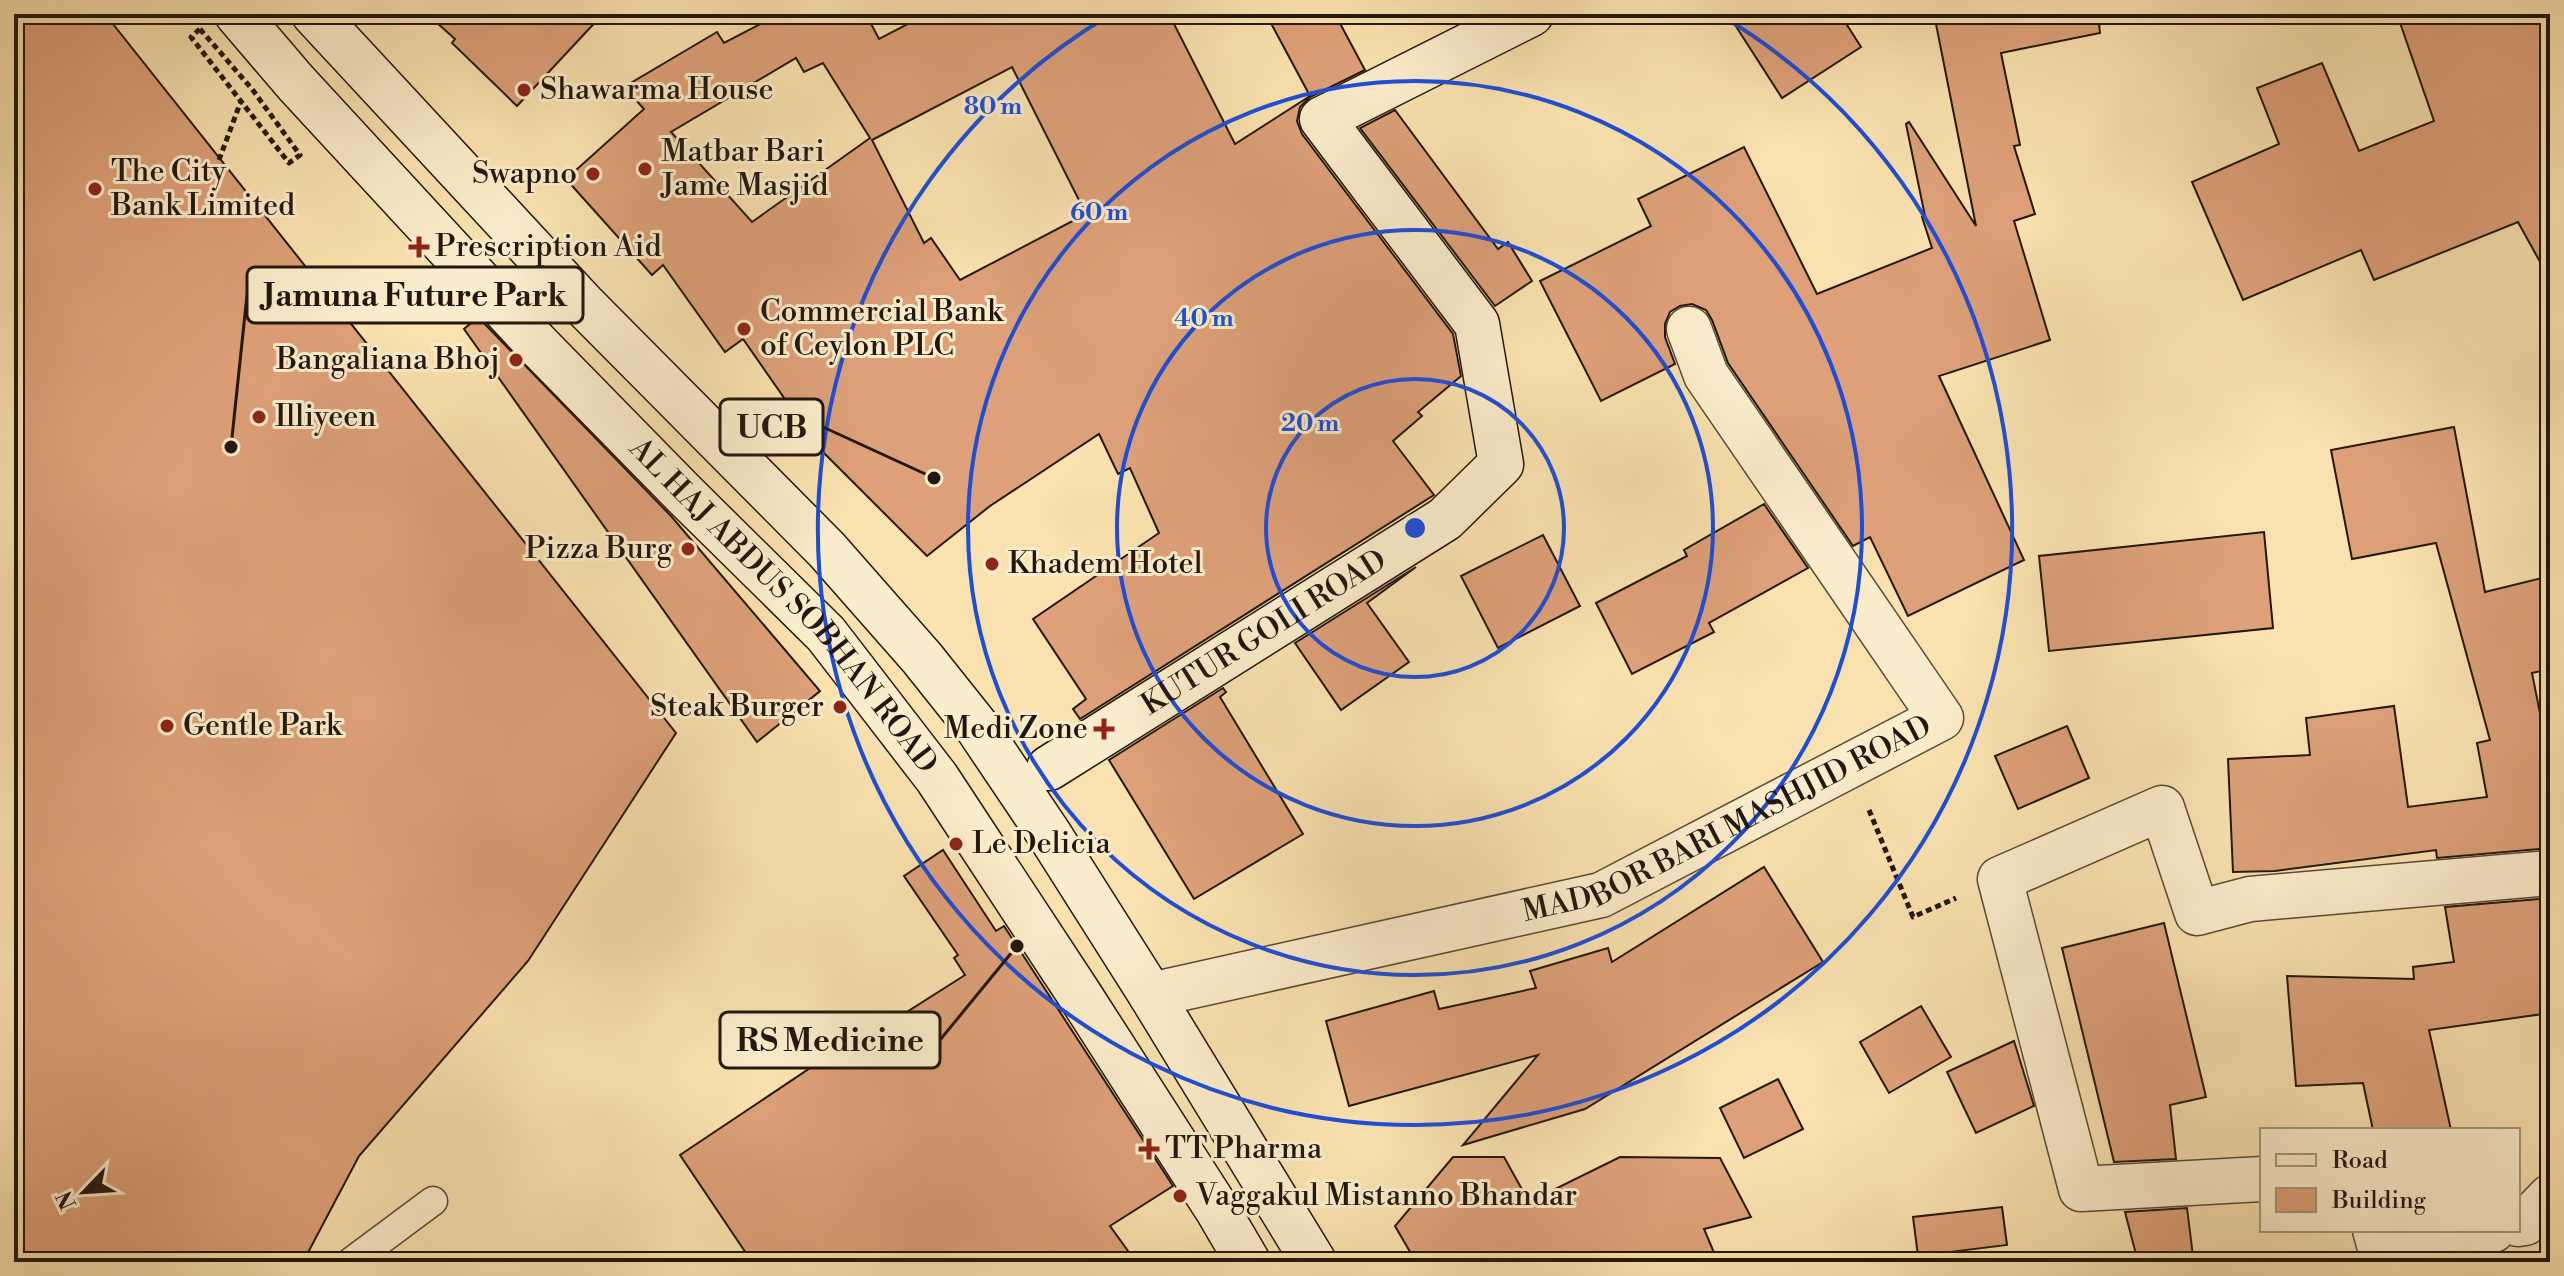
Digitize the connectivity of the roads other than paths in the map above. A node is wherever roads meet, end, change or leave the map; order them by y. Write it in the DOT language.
graph roads {
  1 [pos="237,14"];
  2 [pos="314,14"];
  3 [pos="1531,14"];
  4 [pos="1689,329"];
  5 [pos="1049,768"];
  6 [pos="2550,873"];
  7 [pos="1151,995"];
  8 [pos="2260,1179"];
  9 [pos="2550,1197"];
  10 [pos="433,1201"];
  11 [pos="2520,1224"];
  12 [pos="2376,1232"];
  13 [pos="2484,1232"];
  14 [pos="351,1262"];
  15 [pos="1248,1262"];
  16 [pos="1314,1262"];
  1 -- 15 [label="street, AL HAJ ABDUS SOBHAN ROAD"];
  2 -- 7 [label="street, AL HAJ ABDUS SOBHAN ROAD"];
  3 -- 5 [label="street, KUTUR GOLI ROAD"];
  4 -- 7 [label="street, MADBOR BARI MASHJID ROAD"];
  6 -- 8 [label="street"];
  7 -- 16 [label="street, AL HAJ ABDUS SOBHAN ROAD"];
  9 -- 11 [label="street"];
  10 -- 14 [label="lane"];
  12 -- 13 [label="street"];
}
